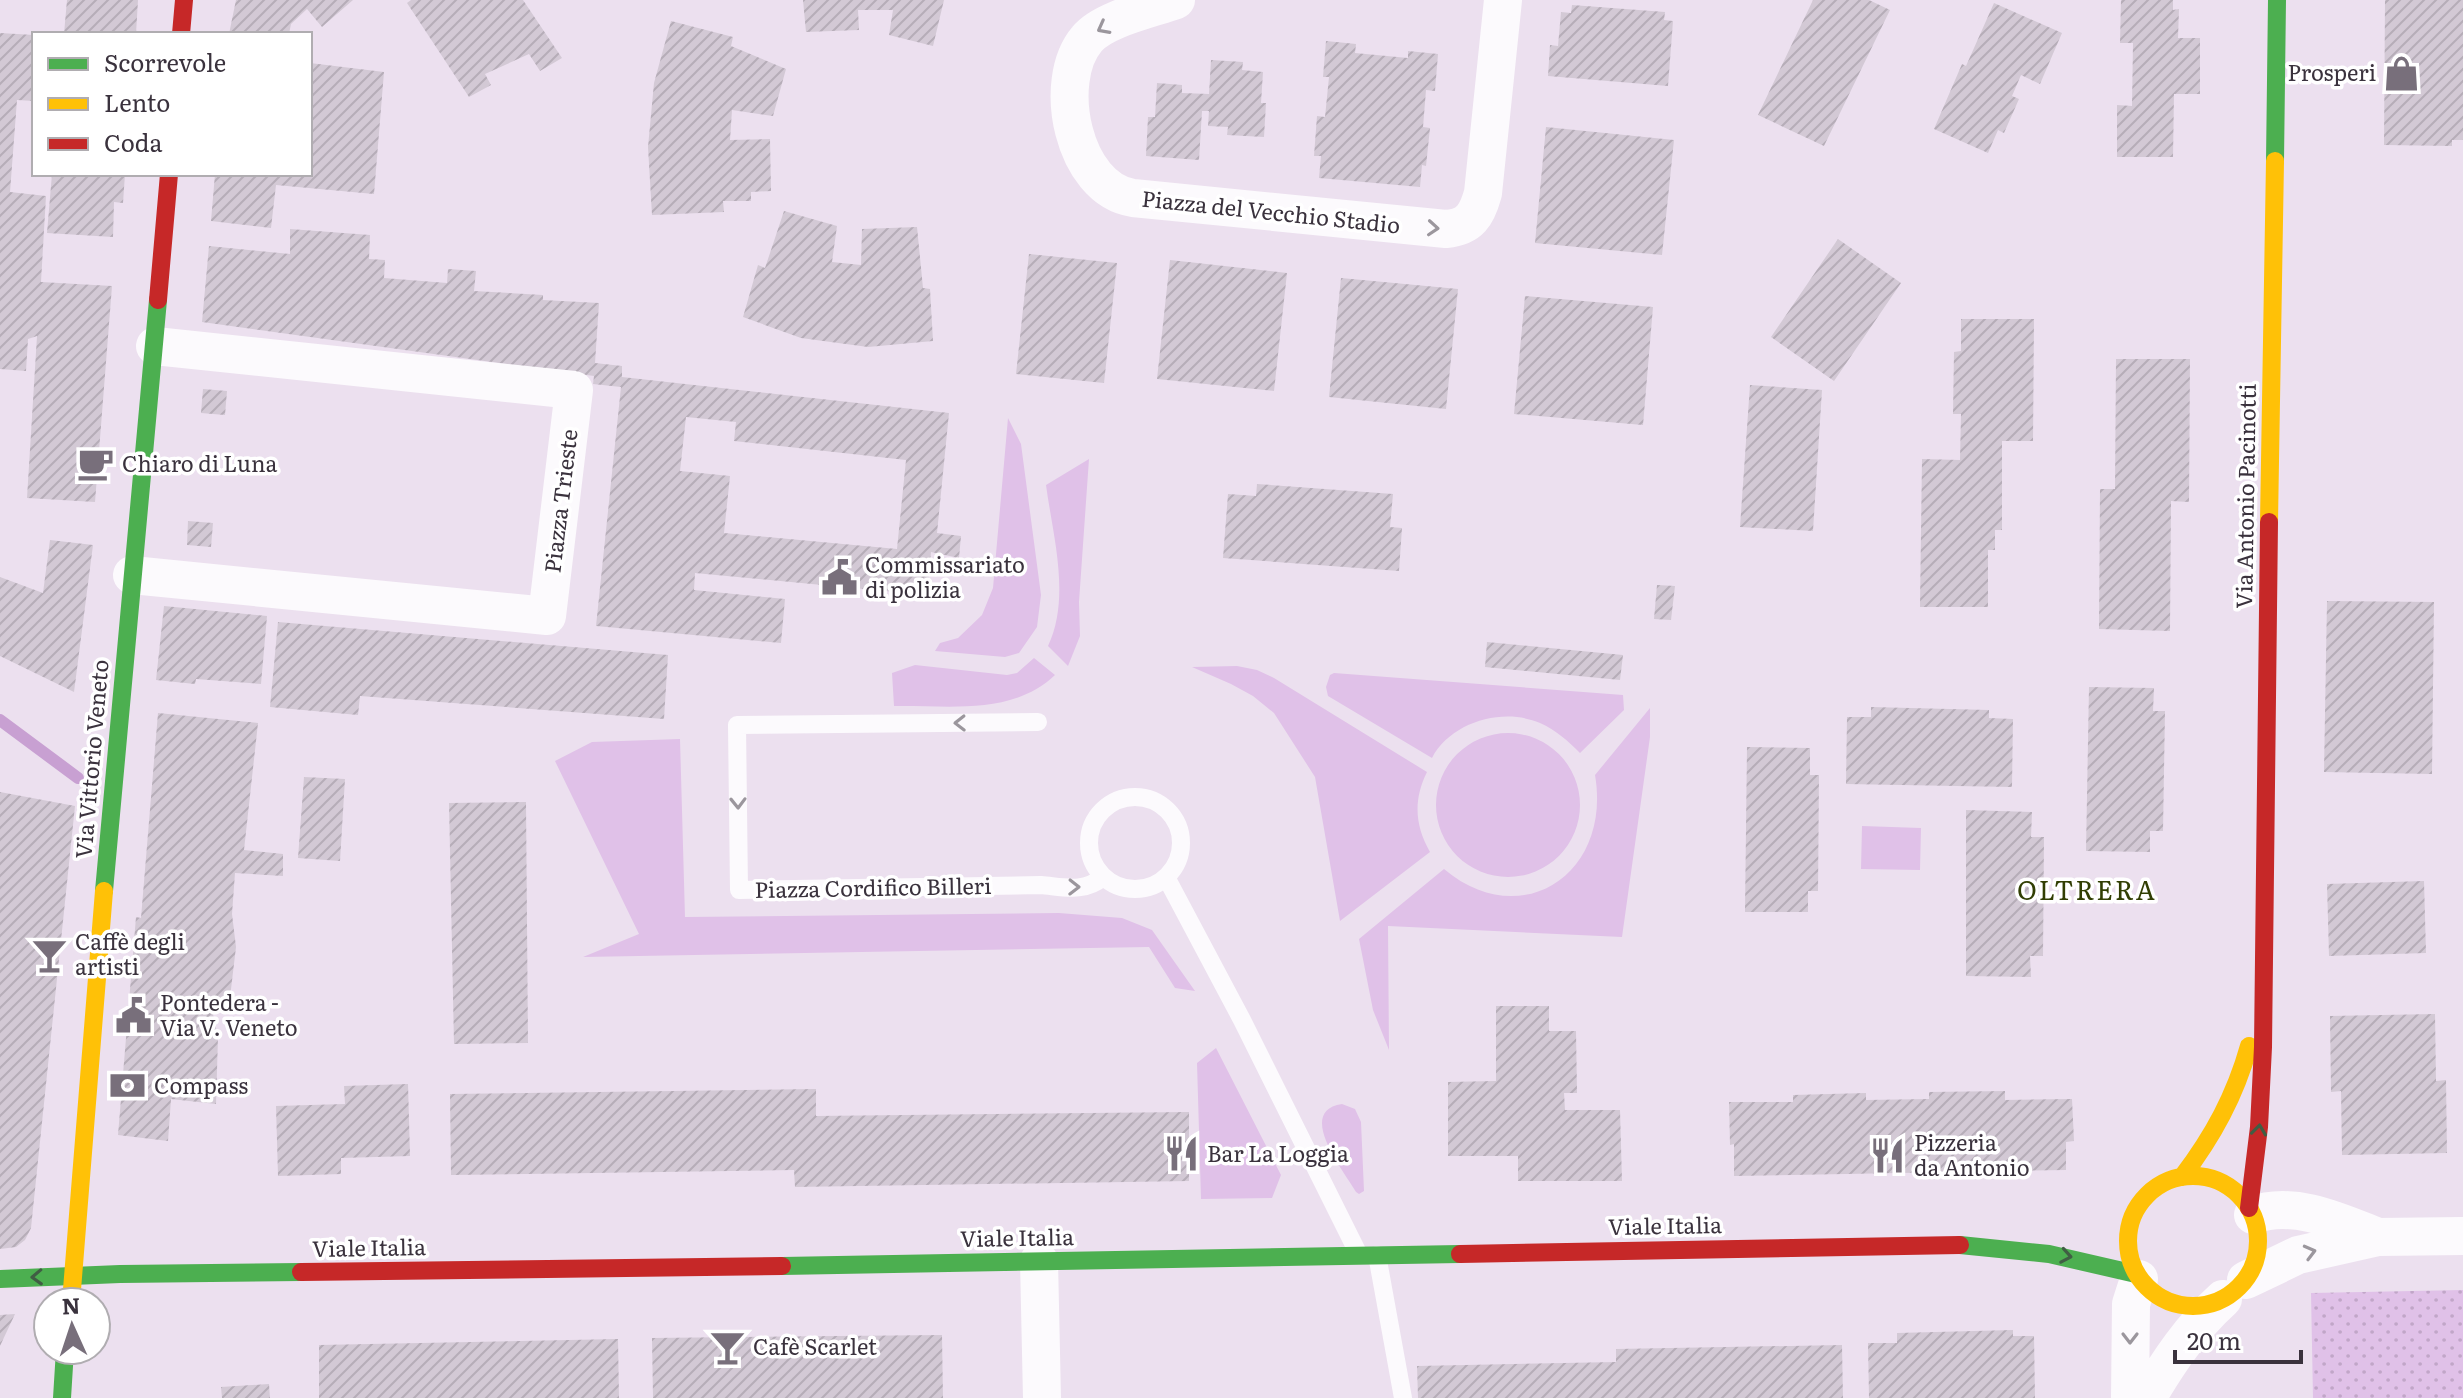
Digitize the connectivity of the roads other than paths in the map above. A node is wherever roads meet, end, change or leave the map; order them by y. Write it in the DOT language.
graph roads {
  1 [pos="184,0"];
  2 [pos="1176,0"];
  3 [pos="1503,0"];
  4 [pos="2277,0"];
  5 [pos="181,32"];
  6 [pos="169,176"];
  7 [pos="155,346"];
  8 [pos="132,575"];
  9 [pos="1038,722"];
  10 [pos="1103,877"];
  11 [pos="1166,877"];
  12 [pos="2262,993"];
  13 [pos="2182,1177"];
  14 [pos="2251,1211"];
  15 [pos="2131,1218"];
  16 [pos="2113,1223"];
  17 [pos="2463,1236"];
  18 [pos="2043,1237"];
  19 [pos="2383,1237"];
  20 [pos="1961,1245"];
  21 [pos="1368,1255"];
  22 [pos="1039,1261"];
  23 [pos="74,1276"];
  24 [pos="2137,1276"];
  25 [pos="0,1279"];
  26 [pos="73,1286"];
  27 [pos="2234,1289"];
  28 [pos="63,1366"];
  29 [pos="60,1397"];
  30 [pos="1042,1398"];
  31 [pos="1403,1398"];
  32 [pos="2130,1398"];
  33 [pos="2147,1398"];
  1 -- 5 [label="street"];
  2 -- 3 [label="street, Piazza del Vecchio Stadio, one-way"];
  4 -- 12 [label="street, Via Antonio Pacinotti"];
  6 -- 7 [label="street, Via Vittorio Veneto"];
  7 -- 8 [label="street, Via Vittorio Veneto"];
  7 -- 8 [label="street, Piazza Trieste"];
  8 -- 23 [label="street, Via Vittorio Veneto"];
  9 -- 10 [label="lane, Piazza Cordifico Billeri, one-way"];
  10 -- 11 [label="lane"];
  10 -- 11 [label="lane"];
  11 -- 21 [label="lane"];
  12 -- 13 [label="street, Via Antonio Pacinotti"];
  14 -- 12 [label="street, Via Antonio Pacinotti, one-way"];
  13 -- 14 [label="street"];
  13 -- 15 [label="street"];
  14 -- 19 [label="street"];
  14 -- 27 [label="street"];
  15 -- 16 [label="street"];
  15 -- 24 [label="street"];
  17 -- 19 [label="street"];
  18 -- 20 [label="street, Viale Italia"];
  27 -- 19 [label="street, one-way"];
  20 -- 21 [label="street, Viale Italia"];
  20 -- 24 [label="street, Viale Italia, one-way"];
  21 -- 22 [label="street, Viale Italia"];
  21 -- 31 [label="lane"];
  22 -- 23 [label="street, Viale Italia"];
  22 -- 30 [label="street"];
  23 -- 25 [label="street, one-way"];
  23 -- 26 [label="street, Via Vittorio Veneto"];
  24 -- 27 [label="street"];
  24 -- 32 [label="street, one-way"];
  27 -- 33 [label="street"];
  28 -- 29 [label="street"];
}
